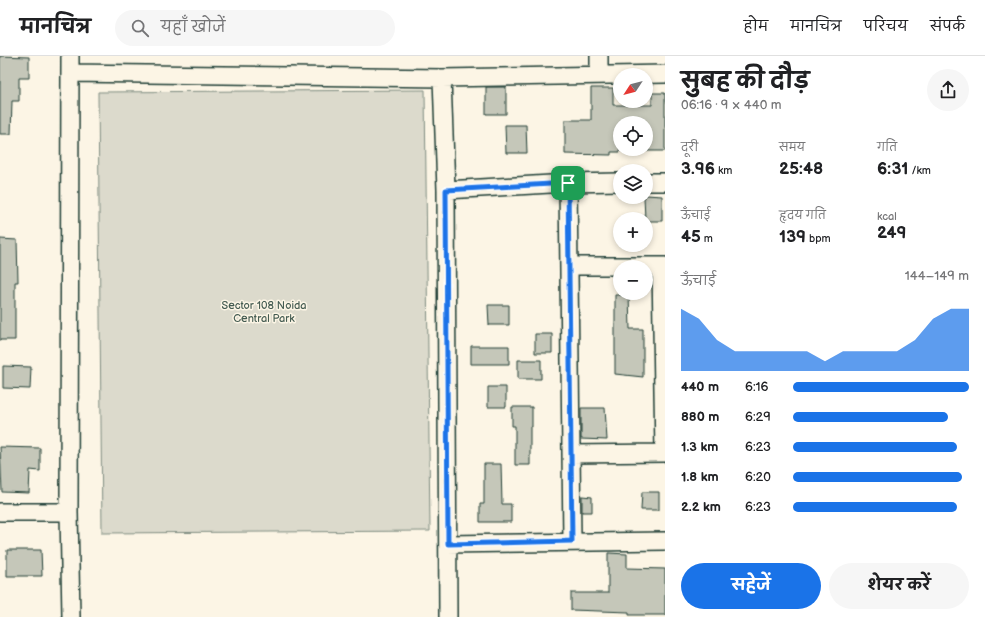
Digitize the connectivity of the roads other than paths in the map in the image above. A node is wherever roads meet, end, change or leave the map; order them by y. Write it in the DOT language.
graph roads {
  1 [pos="70,56"];
  2 [pos="599,56"];
  3 [pos="70,73"];
  4 [pos="665,74"];
  5 [pos="599,75"];
  6 [pos="442,78"];
  7 [pos="613,182"];
  8 [pos="653,182"];
  9 [pos="665,182"];
  10 [pos="568,183"];
  11 [pos="446,190"];
  12 [pos="569,266"];
  13 [pos="663,266"];
  14 [pos="664,453"];
  15 [pos="571,454"];
  16 [pos="0,512"];
  17 [pos="69,512"];
  18 [pos="572,541"];
  19 [pos="665,541"];
  20 [pos="448,544"];
  21 [pos="71,617"];
  22 [pos="448,617"];
  1 -- 3 [label="street"];
  2 -- 5 [label="street"];
  3 -- 6 [label="street"];
  3 -- 17 [label="street"];
  4 -- 5 [label="street"];
  5 -- 6 [label="street"];
  6 -- 11 [label="street"];
  7 -- 10 [label="street"];
  8 -- 9 [label="street"];
  10 -- 11 [label="street"];
  10 -- 12 [label="street"];
  11 -- 20 [label="street"];
  12 -- 13 [label="street"];
  12 -- 15 [label="street"];
  13 -- 14 [label="street"];
  14 -- 15 [label="street"];
  15 -- 18 [label="street"];
  16 -- 17 [label="street"];
  17 -- 21 [label="street"];
  18 -- 19 [label="street"];
  18 -- 20 [label="street"];
  20 -- 22 [label="street"];
}
